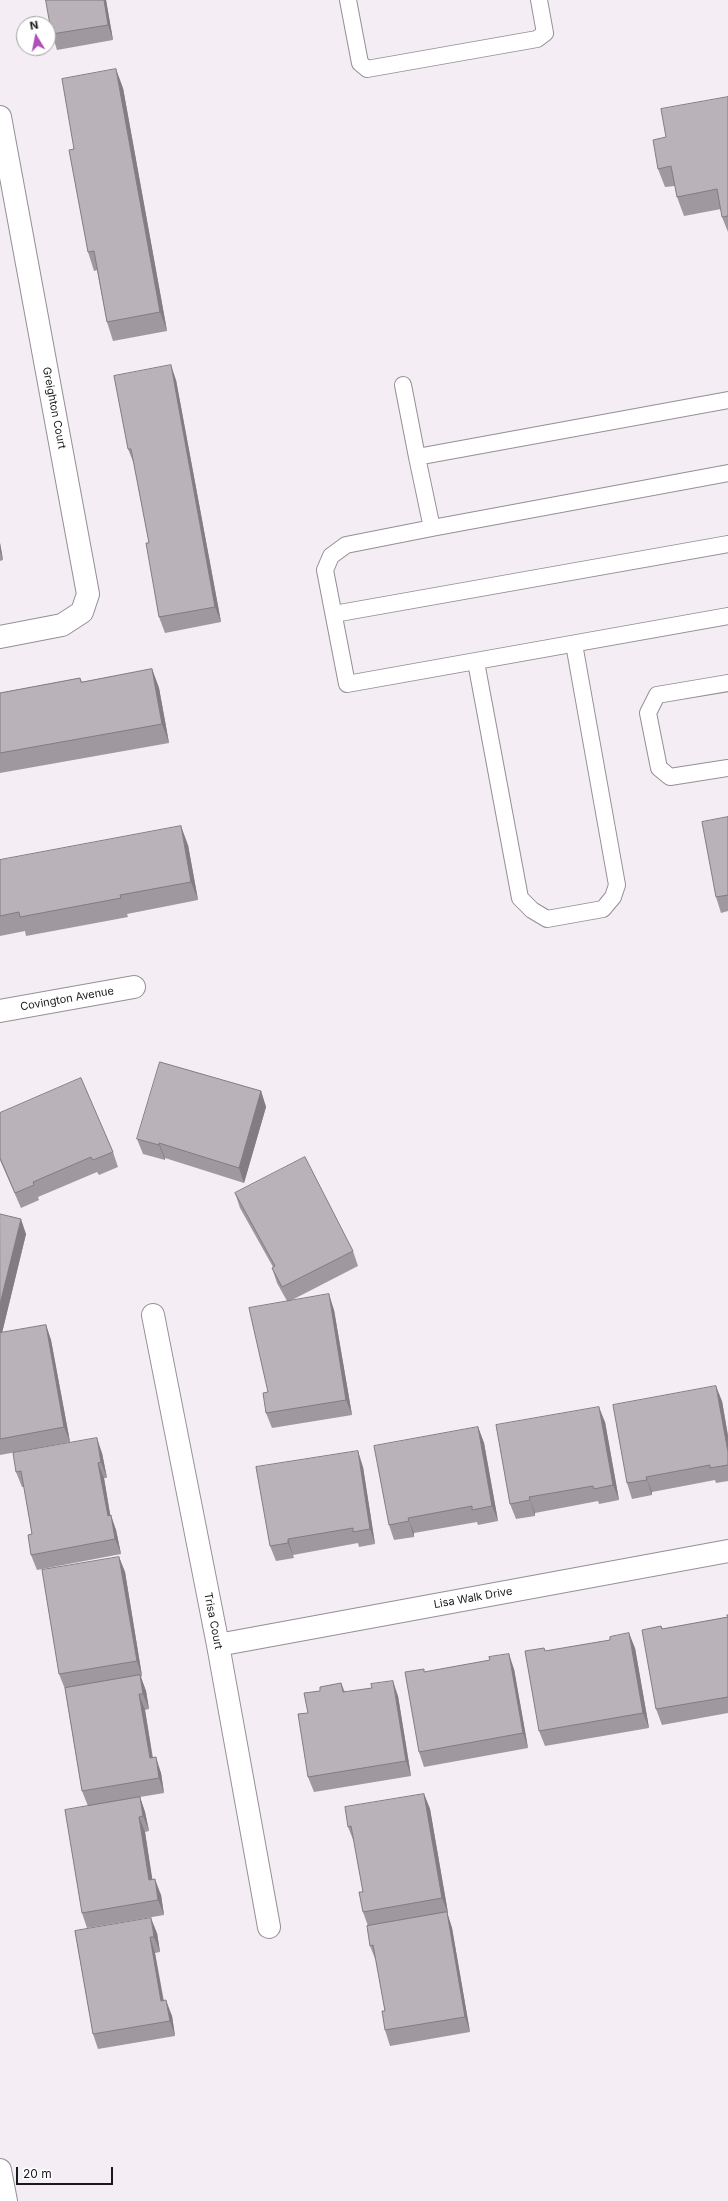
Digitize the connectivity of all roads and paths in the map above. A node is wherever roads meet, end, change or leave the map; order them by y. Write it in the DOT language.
graph roads {
  1 [pos="348,0"];
  2 [pos="539,0"];
  3 [pos="0,117"];
  4 [pos="403,385"];
  5 [pos="728,400"];
  6 [pos="417,457"];
  7 [pos="728,473"];
  8 [pos="432,528"];
  9 [pos="728,544"];
  10 [pos="334,614"];
  11 [pos="728,616"];
  12 [pos="0,637"];
  13 [pos="574,644"];
  14 [pos="476,662"];
  15 [pos="728,683"];
  16 [pos="728,768"];
  17 [pos="134,987"];
  18 [pos="0,1010"];
  19 [pos="153,1315"];
  20 [pos="728,1551"];
  21 [pos="218,1645"];
  22 [pos="270,1927"];
  23 [pos="0,2170"];
  24 [pos="6,2201"];
  1 -- 2 [label="lane"];
  3 -- 12 [label="street, Greighton Court"];
  4 -- 6 [label="lane"];
  5 -- 6 [label="lane"];
  6 -- 8 [label="lane"];
  7 -- 8 [label="lane"];
  8 -- 10 [label="lane"];
  9 -- 10 [label="lane"];
  10 -- 14 [label="lane"];
  11 -- 13 [label="lane"];
  13 -- 14 [label="lane"];
  13 -- 14 [label="lane"];
  15 -- 16 [label="lane"];
  17 -- 18 [label="street, Covington Avenue"];
  19 -- 21 [label="street, Trisa Court"];
  20 -- 21 [label="street, Lisa Walk Drive"];
  21 -- 22 [label="street, Trisa Court"];
  23 -- 24 [label="street"];
}
